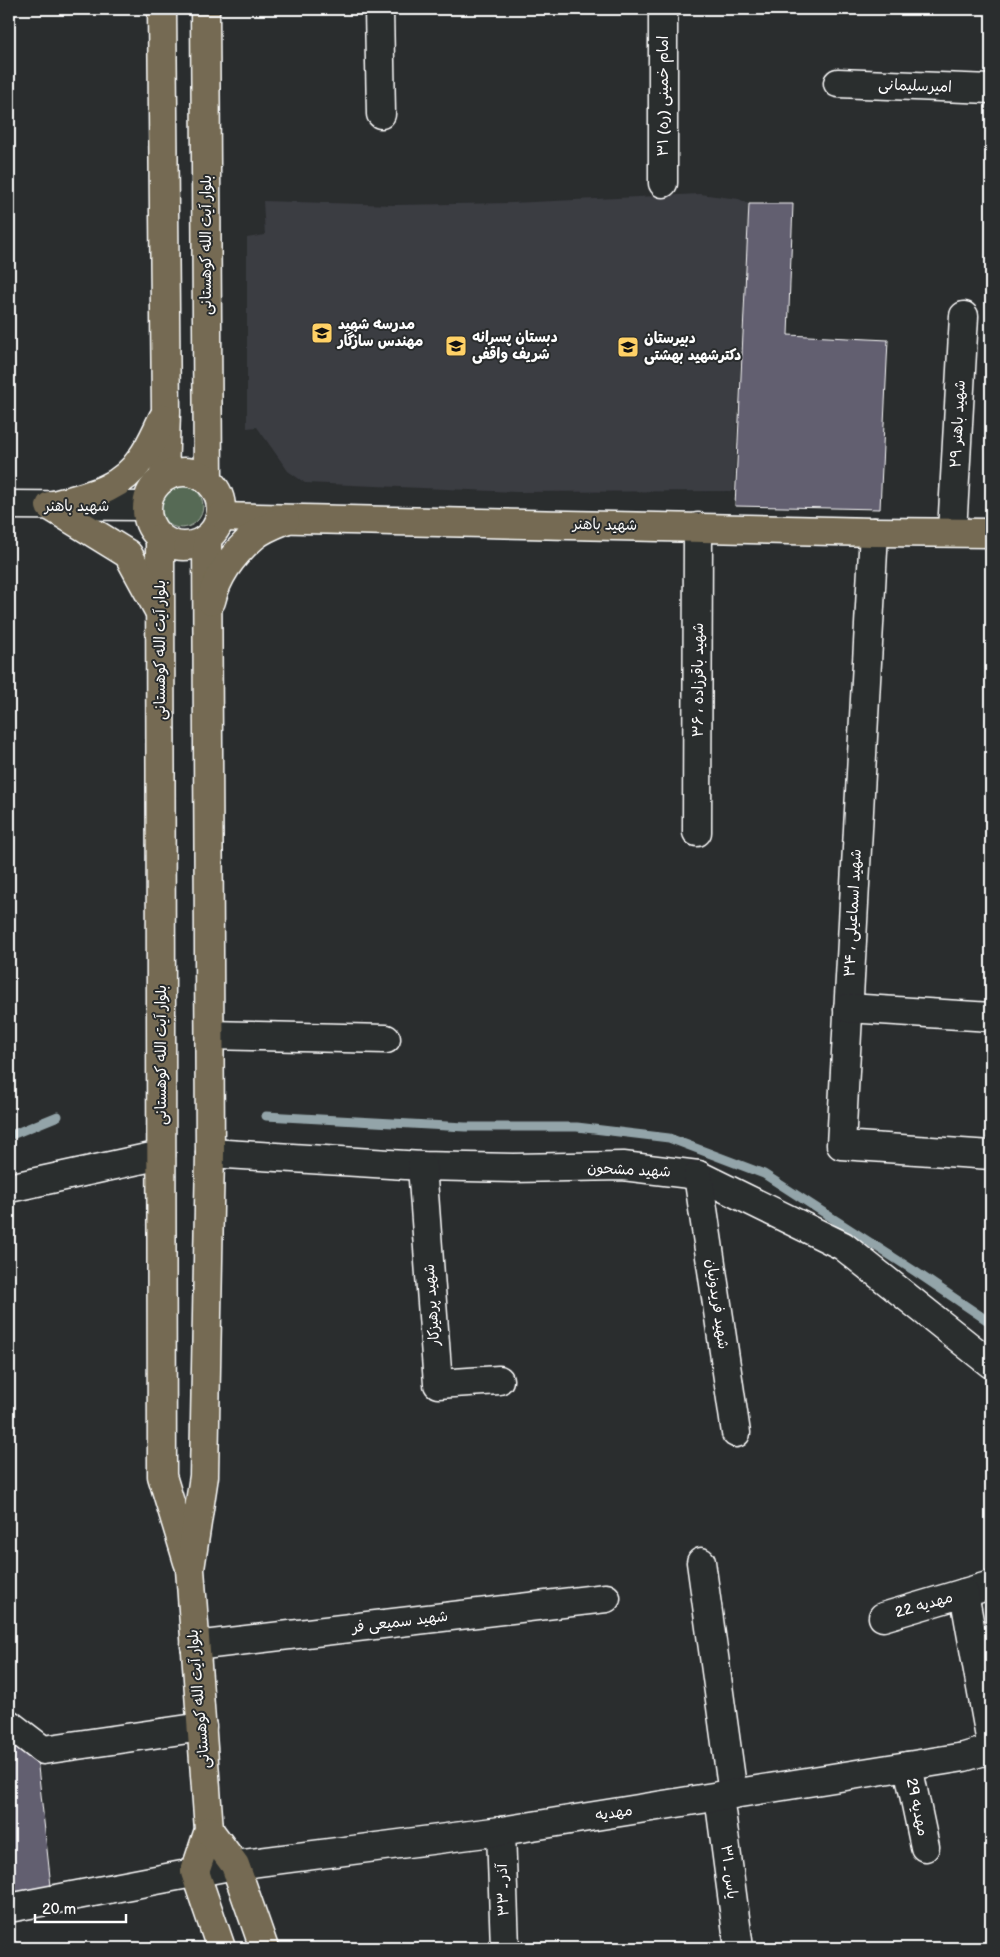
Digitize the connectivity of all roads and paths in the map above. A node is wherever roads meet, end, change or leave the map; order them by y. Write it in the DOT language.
graph roads {
  1 [pos="162,9"];
  2 [pos="205,9"];
  3 [pos="380,9"];
  4 [pos="664,9"];
  5 [pos="838,83"];
  6 [pos="991,89"];
  7 [pos="381,114"];
  8 [pos="663,183"];
  9 [pos="964,316"];
  10 [pos="166,412"];
  11 [pos="164,477"];
  12 [pos="208,480"];
  13 [pos="9,505"];
  14 [pos="50,506"];
  15 [pos="146,506"];
  16 [pos="287,519"];
  17 [pos="698,527"];
  18 [pos="213,528"];
  19 [pos="874,532"];
  20 [pos="952,532"];
  21 [pos="991,533"];
  22 [pos="160,538"];
  23 [pos="160,613"];
  24 [pos="207,615"];
  25 [pos="698,832"];
  26 [pos="848,1008"];
  27 [pos="991,1018"];
  28 [pos="210,1035"];
  29 [pos="386,1039"];
  30 [pos="210,1153"];
  31 [pos="161,1155"];
  32 [pos="991,1155"];
  33 [pos="422,1166"];
  34 [pos="698,1174"];
  35 [pos="9,1188"];
  36 [pos="991,1364"];
  37 [pos="499,1380"];
  38 [pos="736,1433"];
  39 [pos="162,1476"];
  40 [pos="204,1476"];
  41 [pos="701,1562"];
  42 [pos="190,1569"];
  43 [pos="991,1585"];
  44 [pos="964,1593"];
  45 [pos="606,1598"];
  46 [pos="883,1617"];
  47 [pos="195,1646"];
  48 [pos="9,1724"];
  49 [pos="202,1727"];
  50 [pos="991,1743"];
  51 [pos="991,1749"];
  52 [pos="908,1766"];
  53 [pos="726,1795"];
  54 [pos="209,1830"];
  55 [pos="501,1831"];
  56 [pos="925,1847"];
  57 [pos="235,1865"];
  58 [pos="195,1872"];
  59 [pos="9,1908"];
  60 [pos="221,1948"];
  61 [pos="264,1948"];
  62 [pos="505,1948"];
  63 [pos="739,1948"];
  1 -- 10 [label="main road"];
  2 -- 12 [label="main road, بلوار آیت الله کوهستانی"];
  3 -- 7 [label="street"];
  4 -- 8 [label="street, امام خمینی (ره) ۳۱"];
  5 -- 6 [label="street, امیرسلیمانی"];
  9 -- 20 [label="street, شهید باهنر ۲۹"];
  10 -- 11 [label="main road"];
  10 -- 14 [label="main road"];
  11 -- 12 [label="main road"];
  11 -- 15 [label="main road"];
  12 -- 18 [label="main road"];
  13 -- 14 [label="street, شهید باهنر"];
  14 -- 15 [label="street, شهید باهنر"];
  14 -- 23 [label="main road"];
  15 -- 22 [label="main road"];
  16 -- 17 [label="main road, شهید باهنر"];
  16 -- 18 [label="main road, شهید باهنر"];
  16 -- 24 [label="main road"];
  17 -- 19 [label="main road, شهید باهنر"];
  17 -- 25 [label="street, شهید باقرزاده ، ۳۶"];
  18 -- 22 [label="main road"];
  18 -- 24 [label="main road, بلوار آیت الله کوهستانی"];
  19 -- 20 [label="main road, شهید باهنر"];
  19 -- 26 [label="street, شهید اسماعیلی ، ۳۴"];
  20 -- 21 [label="main road, شهید باهنر"];
  22 -- 23 [label="main road, بلوار آیت الله کوهستانی"];
  23 -- 31 [label="main road, بلوار آیت الله کوهستانی"];
  24 -- 28 [label="main road, بلوار آیت الله کوهستانی"];
  26 -- 27 [label="street"];
  26 -- 32 [label="street, شهید اسماعیلی ، ۳۴"];
  28 -- 29 [label="street"];
  28 -- 30 [label="main road, بلوار آیت الله کوهستانی"];
  30 -- 33 [label="street, شهید مشحون"];
  30 -- 40 [label="main road, بلوار آیت الله کوهستانی"];
  31 -- 35 [label="street"];
  31 -- 39 [label="main road, بلوار آیت الله کوهستانی"];
  33 -- 34 [label="street, شهید مشحون"];
  33 -- 37 [label="street, شهید پرهیزکار"];
  34 -- 36 [label="street, شهید مشحون"];
  34 -- 38 [label="street, شهید فریدونیان"];
  39 -- 40 [label="main road"];
  39 -- 42 [label="main road, بلوار آیت الله کوهستانی"];
  40 -- 42 [label="main road, بلوار آیت الله کوهستانی"];
  41 -- 53 [label="street, یاس ـ ۳۱"];
  42 -- 47 [label="main road, بلوار آیت الله کوهستانی"];
  43 -- 44 [label="street"];
  44 -- 46 [label="street, مهدیه 22"];
  44 -- 50 [label="street, مهدیه 22"];
  45 -- 47 [label="street, شهید سمیعی فر"];
  47 -- 49 [label="main road, بلوار آیت الله کوهستانی"];
  48 -- 49 [label="street"];
  49 -- 54 [label="main road, بلوار آیت الله کوهستانی"];
  51 -- 52 [label="street, مهدیه"];
  52 -- 53 [label="street, مهدیه"];
  52 -- 56 [label="street, مهدیه 29"];
  53 -- 55 [label="street, مهدیه"];
  53 -- 63 [label="street, یاس ـ ۳۱"];
  54 -- 57 [label="main road"];
  54 -- 58 [label="main road, بلوار آیت الله کوهستانی"];
  55 -- 57 [label="street, مهدیه"];
  55 -- 62 [label="street, آذر ـ ۳۳"];
  57 -- 58 [label="street, مهدیه"];
  57 -- 61 [label="main road"];
  58 -- 59 [label="street, مهدیه"];
  58 -- 60 [label="main road"];
}
